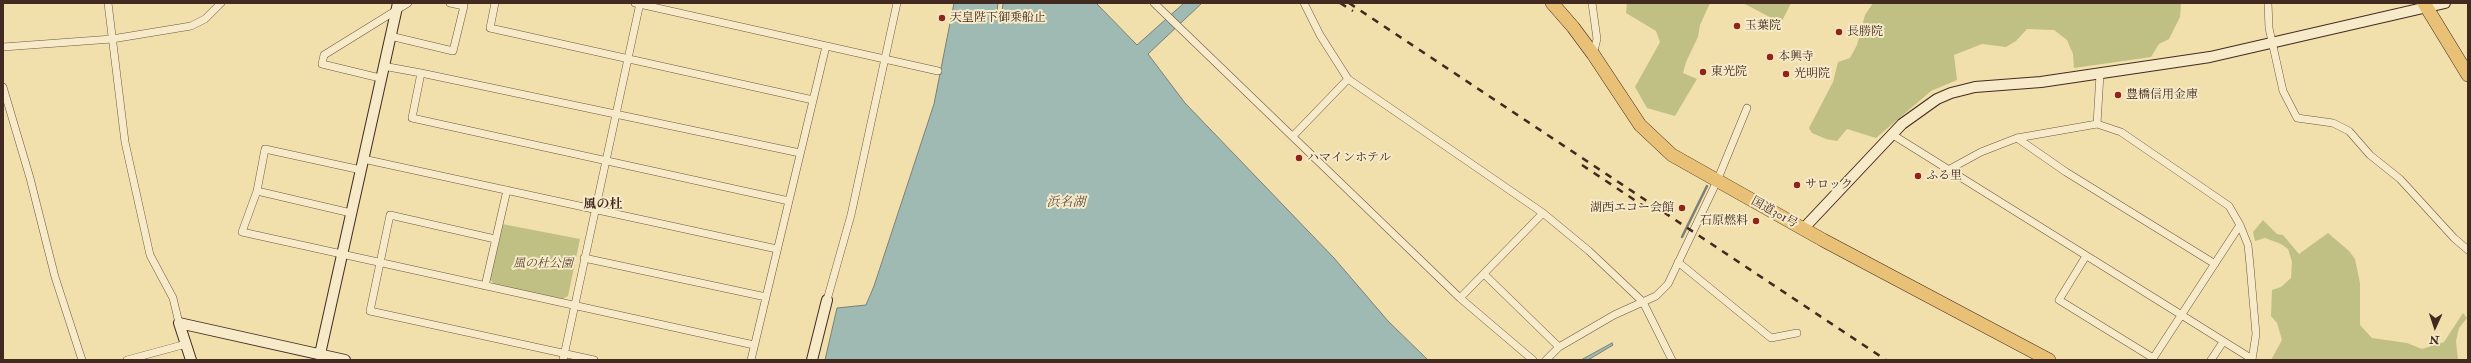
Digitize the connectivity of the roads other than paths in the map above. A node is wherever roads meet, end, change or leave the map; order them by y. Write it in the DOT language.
graph roads {
  1 [pos="108,3"];
  2 [pos="221,3"];
  3 [pos="408,3"];
  4 [pos="450,3"];
  5 [pos="495,3"];
  6 [pos="638,3"];
  7 [pos="897,3"];
  8 [pos="1154,3"];
  9 [pos="1304,3"];
  10 [pos="1552,3"];
  11 [pos="1592,3"];
  12 [pos="2268,3"];
  13 [pos="2445,3"];
  14 [pos="2426,5"];
  15 [pos="397,6"];
  16 [pos="390,36"];
  17 [pos="112,39"];
  18 [pos="2272,44"];
  19 [pos="826,46"];
  20 [pos="3,47"];
  21 [pos="1593,54"];
  22 [pos="628,58"];
  23 [pos="886,58"];
  24 [pos="383,66"];
  25 [pos="938,71"];
  26 [pos="421,73"];
  27 [pos="2100,74"];
  28 [pos="2468,75"];
  29 [pos="380,78"];
  30 [pos="1348,79"];
  31 [pos="3,87"];
  32 [pos="813,100"];
  33 [pos="1747,108"];
  34 [pos="616,112"];
  35 [pos="2097,124"];
  36 [pos="1893,135"];
  37 [pos="1293,136"];
  38 [pos="2018,138"];
  39 [pos="800,153"];
  40 [pos="363,159"];
  41 [pos="606,161"];
  42 [pos="360,170"];
  43 [pos="1948,170"];
  44 [pos="1718,181"];
  45 [pos="507,190"];
  46 [pos="256,191"];
  47 [pos="789,201"];
  48 [pos="595,209"];
  49 [pos="351,213"];
  50 [pos="1543,213"];
  51 [pos="2240,225"];
  52 [pos="1803,229"];
  53 [pos="495,239"];
  54 [pos="777,249"];
  55 [pos="2468,250"];
  56 [pos="342,255"];
  57 [pos="2086,256"];
  58 [pos="584,258"];
  59 [pos="1678,262"];
  60 [pos="379,263"];
  61 [pos="2215,264"];
  62 [pos="1484,274"];
  63 [pos="485,286"];
  64 [pos="766,297"];
  65 [pos="1460,298"];
  66 [pos="827,300"];
  67 [pos="1643,302"];
  68 [pos="574,306"];
  69 [pos="2180,315"];
  70 [pos="179,323"];
  71 [pos="1797,333"];
  72 [pos="2223,342"];
  73 [pos="186,344"];
  74 [pos="754,345"];
  75 [pos="1560,347"];
  76 [pos="320,357"];
  77 [pos="563,357"];
  78 [pos="2152,359"];
  79 [pos="82,360"];
  80 [pos="127,360"];
  81 [pos="191,360"];
  82 [pos="345,360"];
  83 [pos="594,360"];
  84 [pos="751,360"];
  85 [pos="812,360"];
  86 [pos="1533,360"];
  87 [pos="1546,360"];
  88 [pos="1672,360"];
  89 [pos="2049,360"];
  90 [pos="2211,360"];
  91 [pos="2252,360"];
  1 -- 17 [label="street"];
  2 -- 17 [label="street"];
  3 -- 15 [label="street"];
  4 -- 16 [label="street"];
  5 -- 22 [label="street"];
  6 -- 19 [label="street"];
  6 -- 22 [label="street"];
  7 -- 23 [label="street"];
  8 -- 37 [label="street"];
  9 -- 30 [label="street"];
  10 -- 21 [label="highway, 国道301号"];
  11 -- 21 [label="street"];
  12 -- 18 [label="street"];
  13 -- 14 [label="street"];
  14 -- 18 [label="street"];
  14 -- 28 [label="highway"];
  15 -- 16 [label="street"];
  15 -- 29 [label="street"];
  16 -- 24 [label="street"];
  17 -- 20 [label="street"];
  17 -- 70 [label="street"];
  18 -- 27 [label="street"];
  18 -- 55 [label="street"];
  19 -- 23 [label="street"];
  19 -- 32 [label="street"];
  21 -- 44 [label="highway, 国道301号"];
  22 -- 32 [label="street"];
  22 -- 34 [label="street"];
  23 -- 25 [label="street"];
  23 -- 66 [label="street"];
  24 -- 26 [label="street"];
  24 -- 29 [label="street"];
  26 -- 34 [label="street"];
  26 -- 41 [label="street"];
  27 -- 35 [label="street"];
  27 -- 36 [label="street"];
  29 -- 40 [label="street"];
  30 -- 37 [label="street"];
  30 -- 50 [label="street"];
  31 -- 79 [label="street"];
  32 -- 39 [label="street"];
  33 -- 44 [label="street"];
  34 -- 39 [label="street"];
  34 -- 41 [label="street"];
  35 -- 38 [label="street"];
  35 -- 51 [label="street"];
  36 -- 43 [label="street"];
  36 -- 52 [label="street"];
  37 -- 65 [label="street"];
  38 -- 43 [label="street"];
  38 -- 61 [label="street"];
  39 -- 47 [label="street"];
  40 -- 42 [label="street"];
  40 -- 45 [label="street"];
  41 -- 47 [label="street"];
  41 -- 48 [label="street"];
  42 -- 46 [label="street"];
  42 -- 49 [label="street"];
  43 -- 57 [label="street"];
  44 -- 52 [label="highway, 国道301号"];
  44 -- 59 [label="street"];
  45 -- 48 [label="street"];
  45 -- 53 [label="street"];
  46 -- 49 [label="street"];
  46 -- 56 [label="street"];
  47 -- 54 [label="street"];
  48 -- 54 [label="street"];
  48 -- 58 [label="street"];
  49 -- 56 [label="street"];
  50 -- 62 [label="street"];
  50 -- 67 [label="street"];
  51 -- 61 [label="street"];
  51 -- 91 [label="street"];
  52 -- 89 [label="highway, 国道301号"];
  53 -- 60 [label="street"];
  53 -- 63 [label="street"];
  54 -- 64 [label="street"];
  56 -- 60 [label="street"];
  56 -- 76 [label="street"];
  57 -- 69 [label="street"];
  57 -- 78 [label="street"];
  58 -- 64 [label="street"];
  58 -- 68 [label="street"];
  59 -- 67 [label="street"];
  59 -- 71 [label="street"];
  60 -- 63 [label="street"];
  60 -- 77 [label="street"];
  61 -- 69 [label="street"];
  62 -- 65 [label="street"];
  62 -- 75 [label="street"];
  63 -- 68 [label="street"];
  64 -- 74 [label="street"];
  65 -- 86 [label="street"];
  66 -- 85 [label="street"];
  67 -- 75 [label="street"];
  67 -- 88 [label="street"];
  68 -- 74 [label="street"];
  68 -- 77 [label="street"];
  69 -- 72 [label="street"];
  69 -- 78 [label="street"];
  70 -- 73 [label="street"];
  70 -- 76 [label="street"];
  72 -- 90 [label="street"];
  72 -- 91 [label="street"];
  73 -- 80 [label="street"];
  73 -- 81 [label="street"];
  74 -- 84 [label="street"];
  75 -- 87 [label="street"];
  76 -- 82 [label="street"];
  77 -- 83 [label="street"];
}
